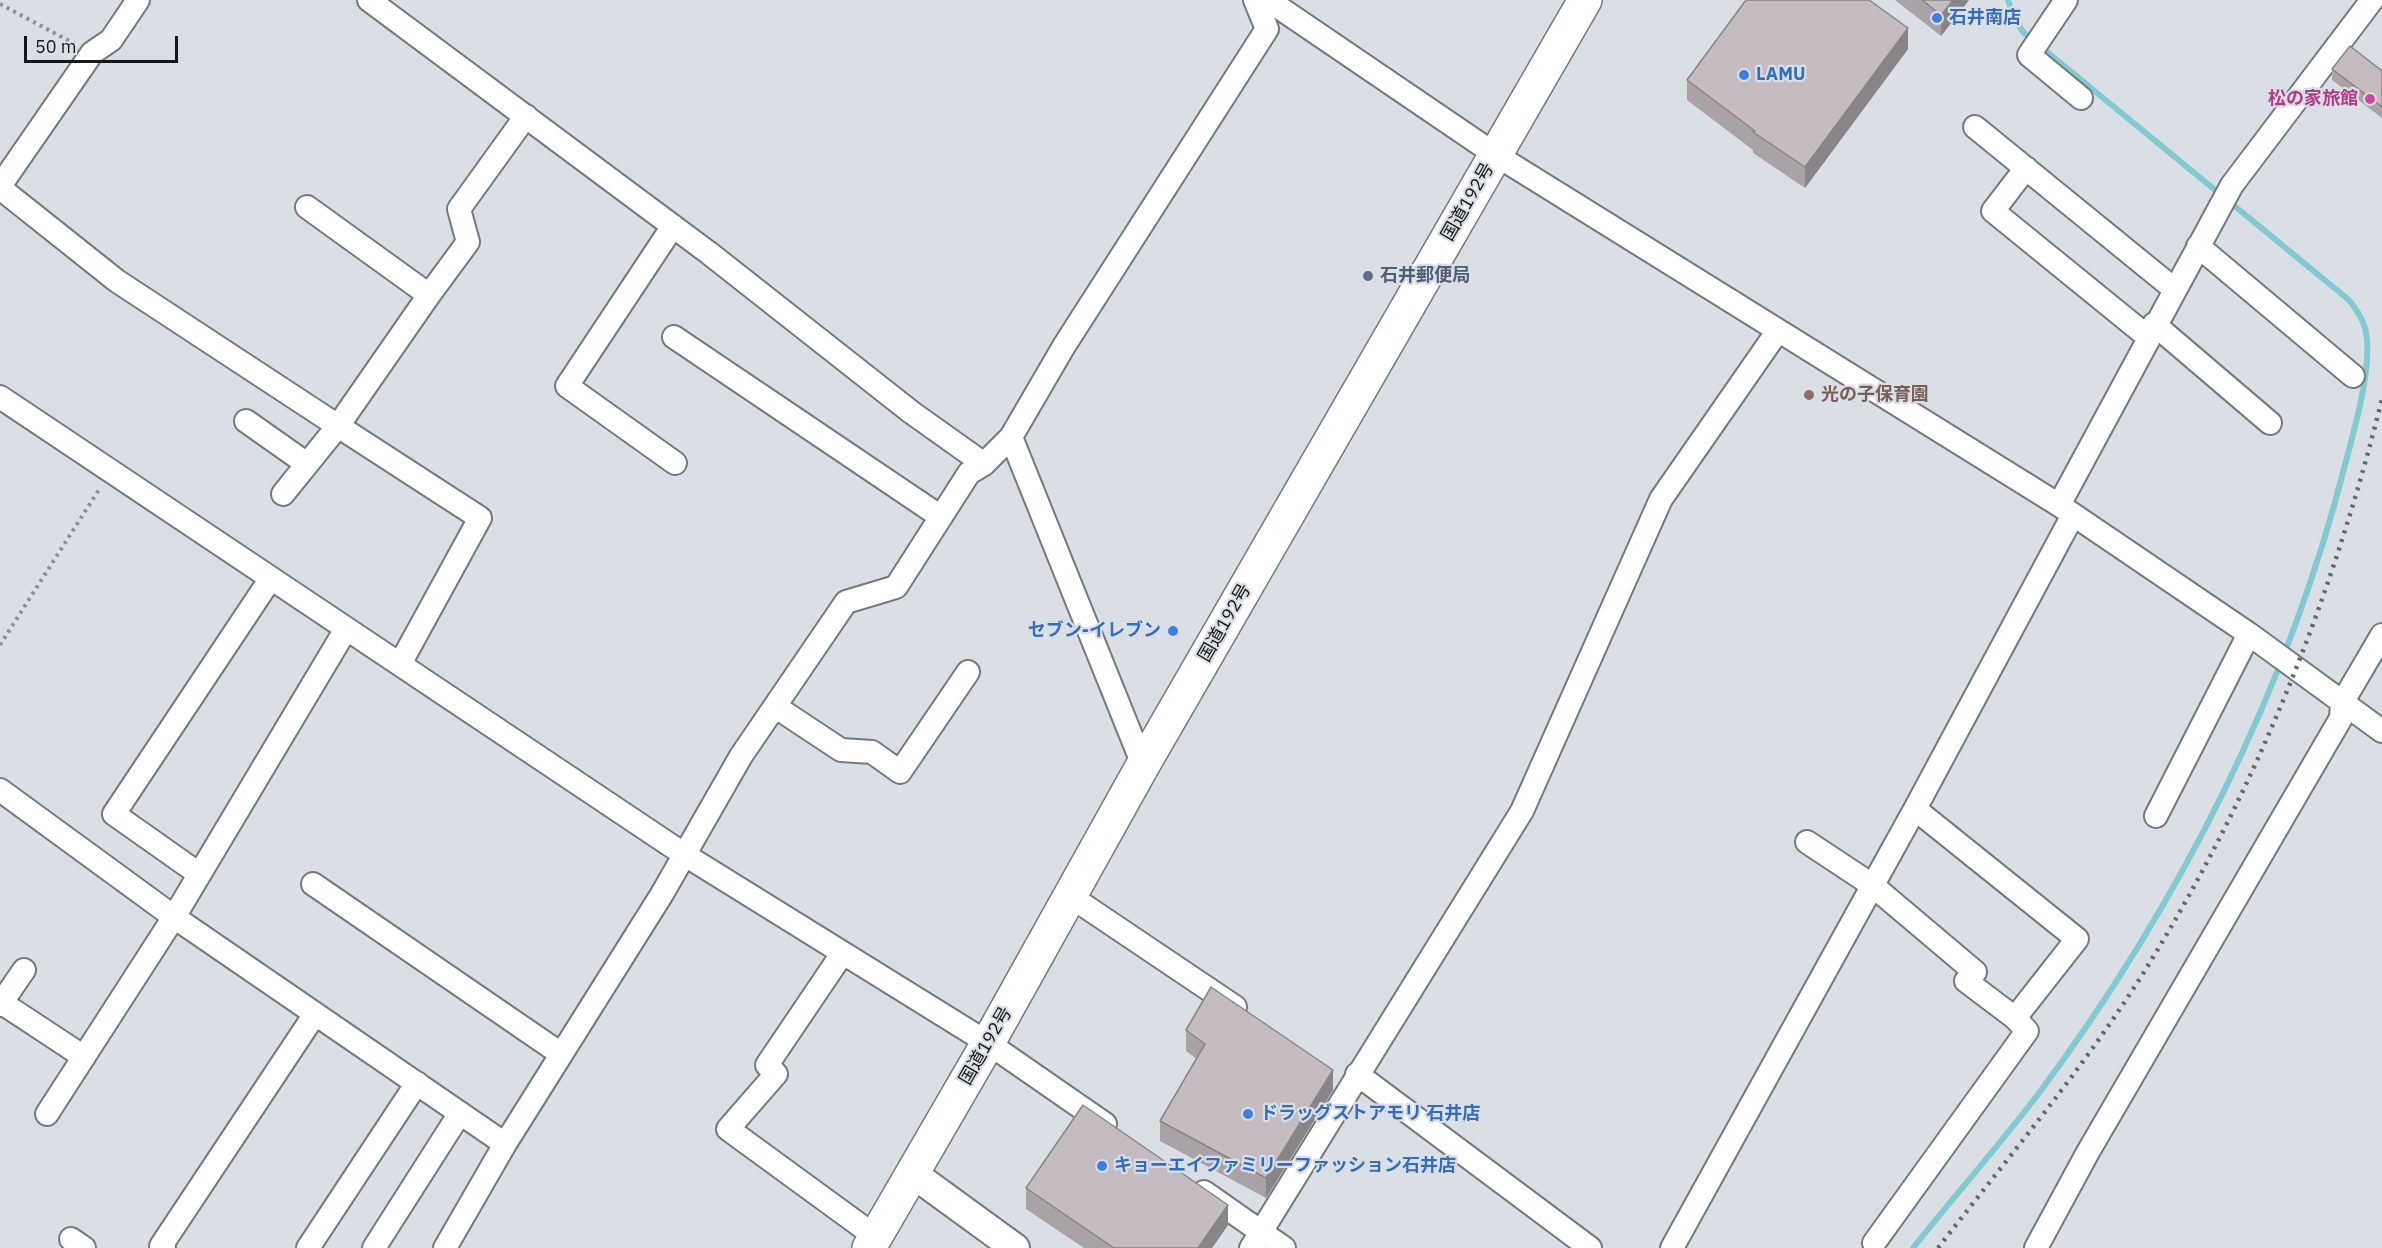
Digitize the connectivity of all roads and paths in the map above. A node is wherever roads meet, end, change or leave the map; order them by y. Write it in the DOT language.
graph roads {
  1 [pos="138,0"];
  2 [pos="1255,0"];
  3 [pos="1268,0"];
  4 [pos="1585,0"];
  5 [pos="2066,0"];
  6 [pos="2372,0"];
  7 [pos="374,1"];
  8 [pos="0,4"];
  9 [pos="92,53"];
  10 [pos="2081,98"];
  11 [pos="526,116"];
  12 [pos="1975,128"];
  13 [pos="1496,155"];
  14 [pos="2026,168"];
  15 [pos="0,187"];
  16 [pos="307,207"];
  17 [pos="673,226"];
  18 [pos="2198,246"];
  19 [pos="2174,289"];
  20 [pos="429,295"];
  21 [pos="2151,331"];
  22 [pos="1777,332"];
  23 [pos="674,337"];
  24 [pos="2353,376"];
  25 [pos="0,397"];
  26 [pos="246,422"];
  27 [pos="2270,423"];
  28 [pos="338,426"];
  29 [pos="1011,437"];
  30 [pos="675,463"];
  31 [pos="307,464"];
  32 [pos="984,464"];
  33 [pos="111,470"];
  34 [pos="283,495"];
  35 [pos="2066,510"];
  36 [pos="941,517"];
  37 [pos="271,578"];
  38 [pos="346,629"];
  39 [pos="2249,634"];
  40 [pos="2382,635"];
  41 [pos="0,645"];
  42 [pos="400,664"];
  43 [pos="968,672"];
  44 [pos="2342,704"];
  45 [pos="776,707"];
  46 [pos="2382,731"];
  47 [pos="1143,765"];
  48 [pos="0,790"];
  49 [pos="1916,809"];
  50 [pos="2156,816"];
  51 [pos="1807,842"];
  52 [pos="685,855"];
  53 [pos="200,874"];
  54 [pos="313,884"];
  55 [pos="1872,885"];
  56 [pos="1070,896"];
  57 [pos="174,917"];
  58 [pos="842,954"];
  59 [pos="24,970"];
  60 [pos="1,1004"];
  61 [pos="315,1014"];
  62 [pos="2015,1018"];
  63 [pos="1254,1020"];
  64 [pos="988,1043"];
  65 [pos="561,1054"];
  66 [pos="84,1057"];
  67 [pos="1331,1072"];
  68 [pos="1354,1080"];
  69 [pos="417,1083"];
  70 [pos="460,1113"];
  71 [pos="47,1114"];
  72 [pos="1124,1137"];
  73 [pos="505,1144"];
  74 [pos="912,1173"];
  75 [pos="1182,1178"];
  76 [pos="1256,1240"];
  77 [pos="872,1242"];
  78 [pos="1874,1243"];
  79 [pos="164,1248"];
  80 [pos="308,1248"];
  81 [pos="374,1248"];
  82 [pos="445,1248"];
  83 [pos="1015,1248"];
  84 [pos="1284,1248"];
  85 [pos="1590,1248"];
  86 [pos="1672,1248"];
  87 [pos="2036,1248"];
  1 -- 9 [label="street"];
  2 -- 29 [label="street"];
  3 -- 13 [label="street"];
  4 -- 13 [label="highway, 国道192号"];
  5 -- 10 [label="street"];
  6 -- 18 [label="street"];
  7 -- 11 [label="street"];
  8 -- 9 [label="path"];
  9 -- 15 [label="street"];
  11 -- 17 [label="street"];
  11 -- 20 [label="street"];
  12 -- 14 [label="street"];
  13 -- 22 [label="street"];
  13 -- 47 [label="highway, 国道192号"];
  14 -- 19 [label="street"];
  14 -- 21 [label="street"];
  15 -- 28 [label="street"];
  16 -- 20 [label="street"];
  17 -- 30 [label="street"];
  17 -- 32 [label="street"];
  18 -- 19 [label="street"];
  18 -- 24 [label="street"];
  19 -- 21 [label="street"];
  20 -- 28 [label="street"];
  21 -- 27 [label="street"];
  21 -- 35 [label="street"];
  22 -- 35 [label="street"];
  22 -- 68 [label="street"];
  23 -- 36 [label="street"];
  25 -- 33 [label="street"];
  26 -- 31 [label="street"];
  28 -- 31 [label="street"];
  28 -- 42 [label="street"];
  29 -- 32 [label="street"];
  29 -- 47 [label="street"];
  31 -- 34 [label="street"];
  32 -- 36 [label="street"];
  33 -- 37 [label="street"];
  33 -- 41 [label="path"];
  35 -- 39 [label="street"];
  35 -- 49 [label="street"];
  36 -- 45 [label="street"];
  37 -- 38 [label="street"];
  37 -- 53 [label="street"];
  38 -- 42 [label="street"];
  38 -- 53 [label="street"];
  39 -- 44 [label="street"];
  39 -- 50 [label="street"];
  40 -- 44 [label="street"];
  42 -- 52 [label="street"];
  43 -- 45 [label="street"];
  44 -- 46 [label="street"];
  44 -- 87 [label="street"];
  45 -- 52 [label="street"];
  47 -- 56 [label="highway, 国道192号"];
  48 -- 57 [label="street"];
  49 -- 55 [label="street"];
  49 -- 62 [label="street"];
  51 -- 55 [label="street"];
  52 -- 58 [label="street"];
  52 -- 65 [label="street"];
  53 -- 57 [label="street"];
  54 -- 65 [label="street"];
  55 -- 62 [label="street"];
  55 -- 86 [label="street"];
  56 -- 63 [label="street"];
  56 -- 64 [label="highway, 国道192号"];
  57 -- 61 [label="street"];
  57 -- 66 [label="street"];
  58 -- 64 [label="street"];
  58 -- 77 [label="street"];
  59 -- 60 [label="street"];
  60 -- 66 [label="street"];
  61 -- 69 [label="street"];
  61 -- 79 [label="street"];
  62 -- 78 [label="street"];
  64 -- 72 [label="street"];
  64 -- 74 [label="highway, 国道192号"];
  65 -- 73 [label="street"];
  66 -- 71 [label="street"];
  67 -- 68 [label="street"];
  68 -- 76 [label="street"];
  68 -- 85 [label="street"];
  69 -- 70 [label="street"];
  69 -- 80 [label="street"];
  70 -- 73 [label="street"];
  70 -- 81 [label="street"];
  73 -- 82 [label="street"];
  74 -- 77 [label="highway, 国道192号"];
  74 -- 83 [label="street"];
  75 -- 76 [label="street"];
  76 -- 84 [label="street"];
}
